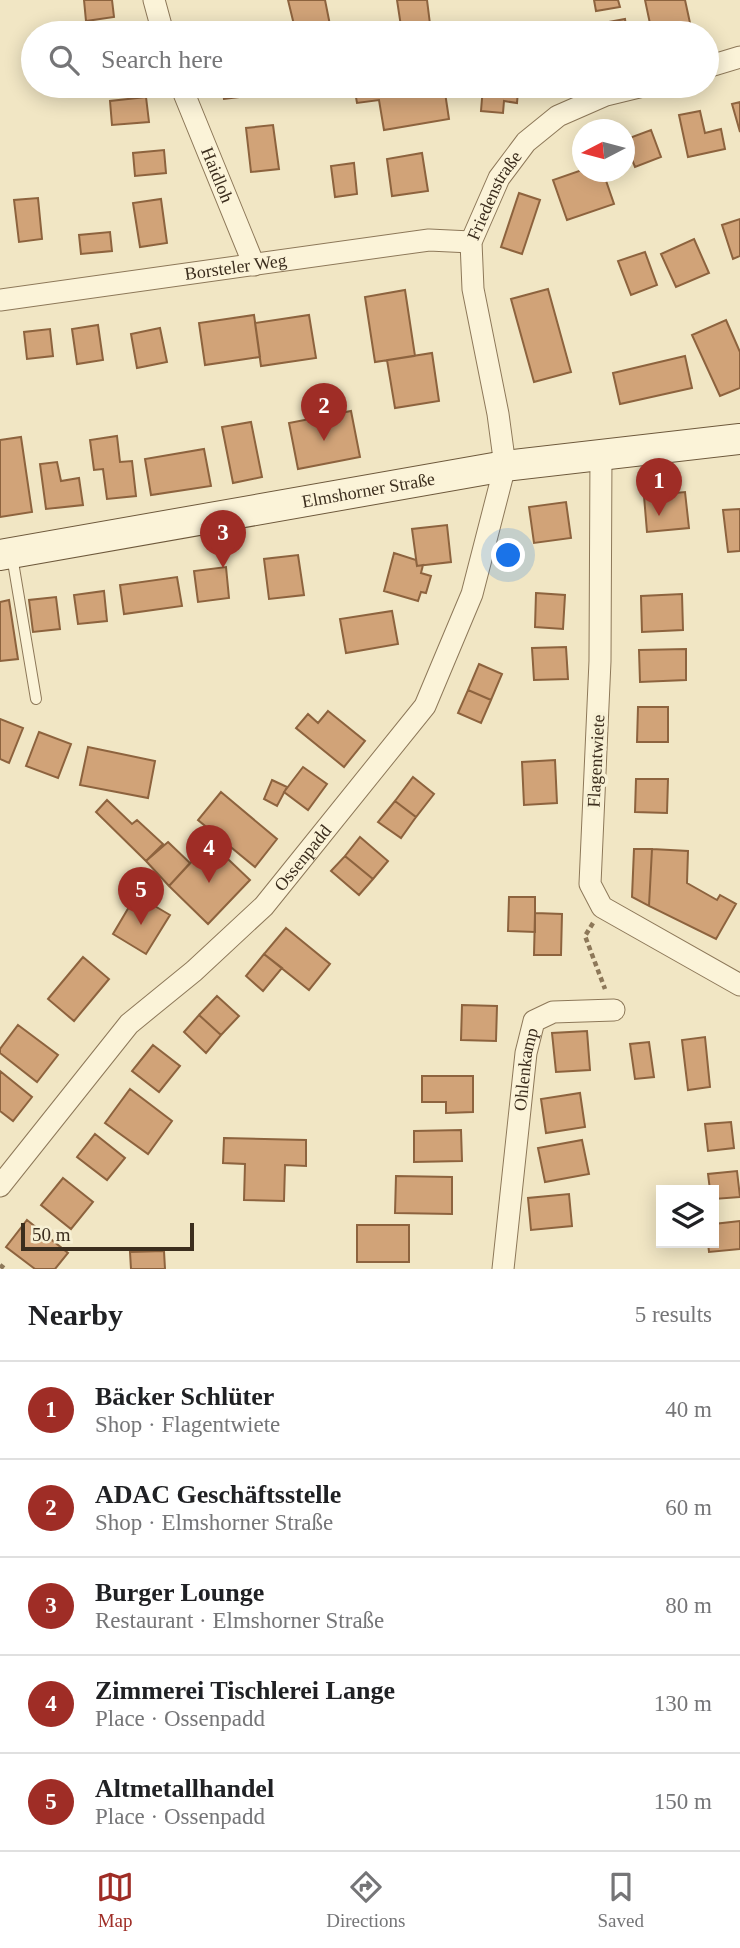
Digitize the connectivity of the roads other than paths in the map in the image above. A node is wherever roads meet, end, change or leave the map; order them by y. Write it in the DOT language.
graph roads {
  1 [pos="154,0"];
  2 [pos="160,21"];
  3 [pos="740,57"];
  4 [pos="719,63"];
  5 [pos="186,98"];
  6 [pos="600,98"];
  7 [pos="471,242"];
  8 [pos="254,265"];
  9 [pos="0,300"];
  10 [pos="740,439"];
  11 [pos="601,454"];
  12 [pos="505,467"];
  13 [pos="6,554"];
  14 [pos="36,699"];
  15 [pos="740,985"];
  16 [pos="614,1010"];
  17 [pos="0,1186"];
  18 [pos="503,1269"];
  1 -- 2 [label="street"];
  3 -- 4 [label="street"];
  5 -- 8 [label="street, Haidloh"];
  6 -- 7 [label="street, Friedenstraße"];
  7 -- 8 [label="street, Borsteler Weg"];
  7 -- 12 [label="street, Friedenstraße"];
  8 -- 9 [label="street, Borsteler Weg"];
  10 -- 11 [label="main road, Elmshorner Straße"];
  11 -- 12 [label="main road, Elmshorner Straße"];
  11 -- 15 [label="street, Flagentwiete"];
  12 -- 13 [label="main road, Elmshorner Straße"];
  12 -- 17 [label="street, Ossenpadd"];
  13 -- 14 [label="lane"];
  16 -- 18 [label="street, Ohlenkamp"];
}
